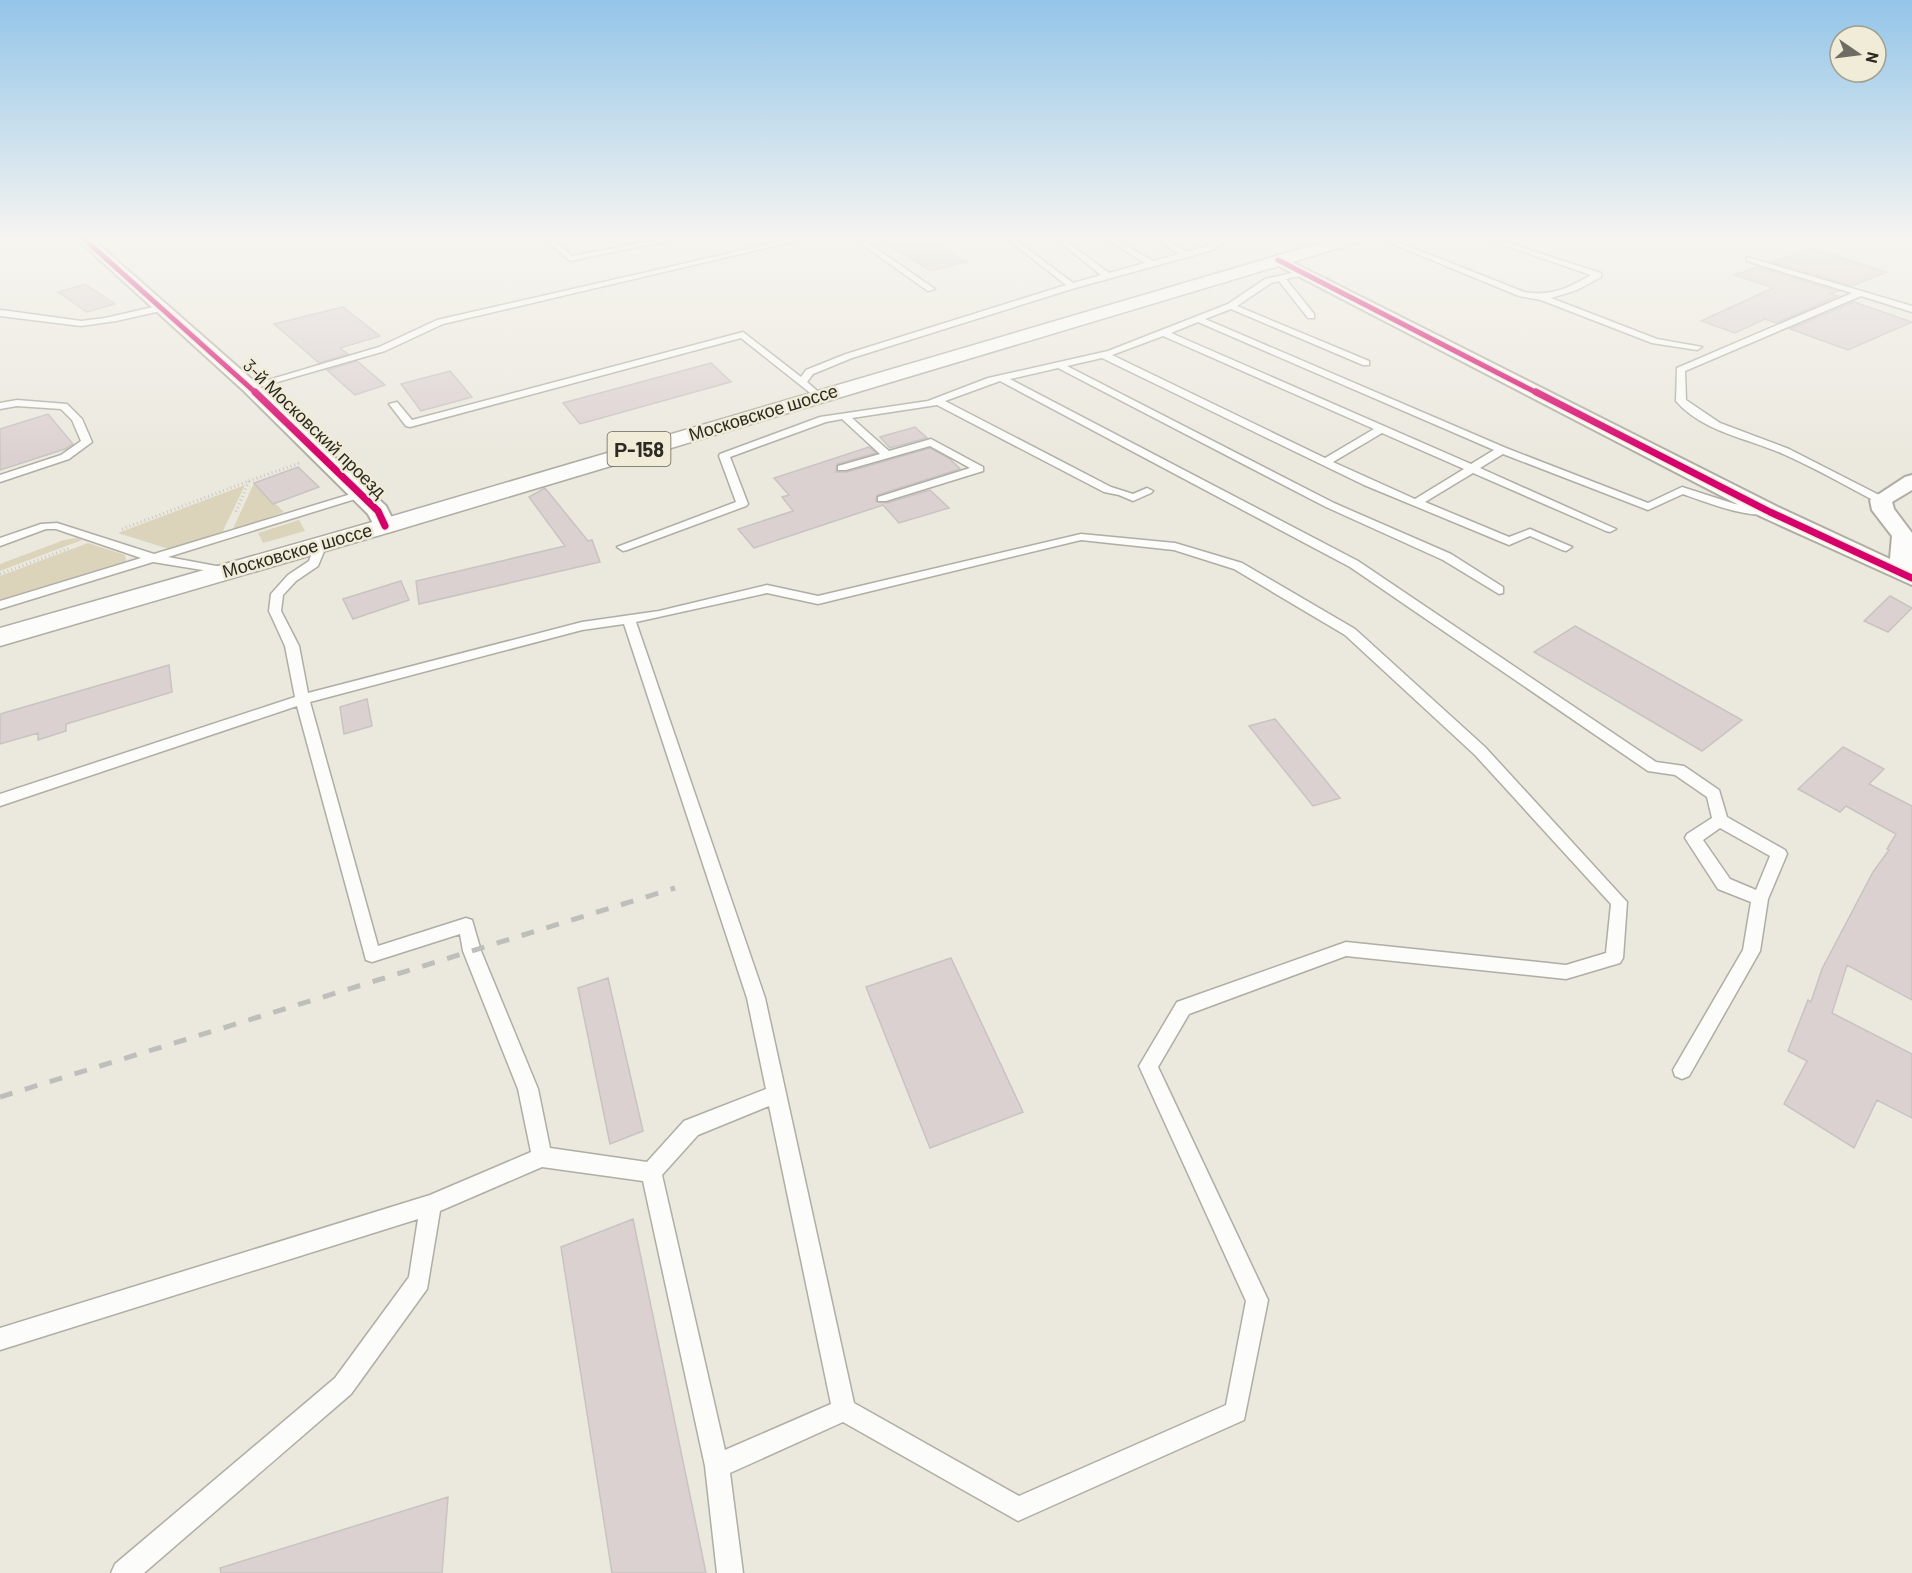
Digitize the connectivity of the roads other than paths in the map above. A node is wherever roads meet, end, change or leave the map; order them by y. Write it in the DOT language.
graph roads {
  1 [pos="145,311"];
  2 [pos="166,311"];
  3 [pos="485,311"];
  4 [pos="991,311"];
  5 [pos="1114,311"];
  6 [pos="1217,311"];
  7 [pos="1244,311"];
  8 [pos="1308,311"];
  9 [pos="1381,311"];
  10 [pos="1579,311"];
  11 [pos="1817,311"];
  12 [pos="0,313"];
  13 [pos="1311,316"];
  14 [pos="1198,319"];
  15 [pos="1164,333"];
  16 [pos="1697,347"];
  17 [pos="1104,355"];
  18 [pos="1366,363"];
  19 [pos="1061,366"];
  20 [pos="1002,378"];
  21 [pos="250,387"];
  22 [pos="810,389"];
  23 [pos="938,401"];
  24 [pos="394,404"];
  25 [pos="0,406"];
  26 [pos="844,416"];
  27 [pos="1381,429"];
  28 [pos="1502,450"];
  29 [pos="886,454"];
  30 [pos="1327,461"];
  31 [pos="843,468"];
  32 [pos="1471,469"];
  33 [pos="0,479"];
  34 [pos="1912,481"];
  35 [pos="1147,491"];
  36 [pos="361,494"];
  37 [pos="882,499"];
  38 [pos="1881,500"];
  39 [pos="1416,503"];
  40 [pos="1770,512"];
  41 [pos="385,526"];
  42 [pos="1610,530"];
  43 [pos="1908,537"];
  44 [pos="0,542"];
  45 [pos="321,544"];
  46 [pos="623,547"];
  47 [pos="1566,547"];
  48 [pos="157,559"];
  49 [pos="223,571"];
  50 [pos="1906,575"];
  51 [pos="1499,590"];
  52 [pos="0,605"];
  53 [pos="629,620"];
  54 [pos="0,637"];
  55 [pos="302,699"];
  56 [pos="0,800"];
  57 [pos="1720,820"];
  58 [pos="1760,899"];
  59 [pos="1682,1070"];
  60 [pos="777,1094"];
  61 [pos="542,1157"];
  62 [pos="651,1172"];
  63 [pos="431,1205"];
  64 [pos="0,1339"];
  65 [pos="844,1410"];
  66 [pos="717,1466"];
  67 [pos="124,1573"];
  68 [pos="730,1573"];
  1 -- 12 [label="lane"];
  2 -- 21 [label="street, 3-й Московский проезд"];
  3 -- 21 [label="lane"];
  4 -- 22 [label="lane"];
  5 -- 22 [label="main road, Московское шоссе / Р-158"];
  6 -- 14 [label="lane"];
  7 -- 18 [label="lane"];
  8 -- 13 [label="lane"];
  9 -- 40 [label="street"];
  10 -- 16 [label="lane"];
  11 -- 38 [label="lane"];
  14 -- 15 [label="lane"];
  14 -- 28 [label="lane"];
  15 -- 17 [label="lane"];
  15 -- 27 [label="lane"];
  17 -- 19 [label="lane"];
  17 -- 30 [label="lane"];
  19 -- 20 [label="lane"];
  19 -- 51 [label="lane"];
  20 -- 23 [label="lane"];
  20 -- 57 [label="lane"];
  21 -- 36 [label="street, 3-й Московский проезд"];
  22 -- 24 [label="lane"];
  22 -- 41 [label="main road, Московское шоссе / Р-158"];
  23 -- 26 [label="lane"];
  23 -- 35 [label="lane"];
  25 -- 33 [label="lane"];
  26 -- 29 [label="lane"];
  26 -- 46 [label="lane"];
  27 -- 30 [label="lane"];
  27 -- 32 [label="lane"];
  28 -- 32 [label="lane"];
  28 -- 40 [label="lane"];
  29 -- 31 [label="lane"];
  29 -- 37 [label="lane"];
  30 -- 39 [label="lane"];
  32 -- 39 [label="lane"];
  32 -- 42 [label="lane"];
  34 -- 38 [label="street"];
  36 -- 41 [label="street, 3-й Московский проезд"];
  36 -- 48 [label="lane"];
  38 -- 43 [label="street"];
  39 -- 47 [label="lane"];
  40 -- 50 [label="street"];
  41 -- 45 [label="main road, Московское шоссе / Р-158"];
  43 -- 50 [label="street"];
  44 -- 48 [label="lane"];
  45 -- 49 [label="main road, Московское шоссе / Р-158"];
  45 -- 55 [label="lane"];
  48 -- 49 [label="lane"];
  48 -- 52 [label="lane"];
  49 -- 54 [label="main road, Московское шоссе / Р-158"];
  53 -- 55 [label="lane"];
  53 -- 60 [label="lane"];
  53 -- 65 [label="lane"];
  55 -- 56 [label="lane"];
  55 -- 61 [label="lane"];
  57 -- 58 [label="lane"];
  57 -- 58 [label="lane"];
  58 -- 59 [label="lane"];
  60 -- 62 [label="lane"];
  60 -- 65 [label="lane"];
  61 -- 62 [label="lane"];
  61 -- 63 [label="lane"];
  62 -- 66 [label="lane"];
  63 -- 64 [label="lane"];
  63 -- 67 [label="lane"];
  65 -- 66 [label="lane"];
  66 -- 68 [label="lane"];
}
